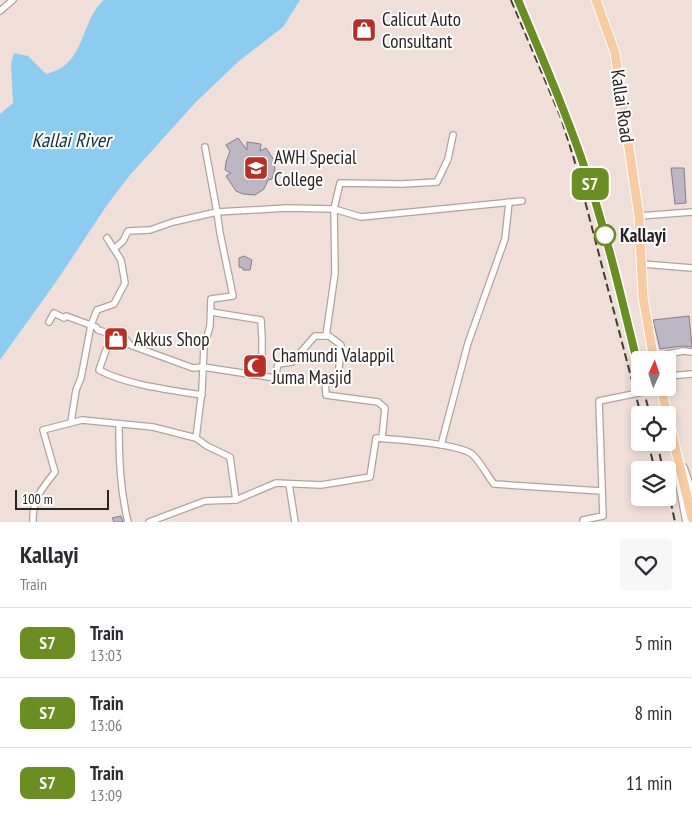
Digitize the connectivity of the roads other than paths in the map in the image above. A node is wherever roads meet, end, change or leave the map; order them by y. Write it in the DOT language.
graph roads {
  1 [pos="13,0"];
  2 [pos="596,0"];
  3 [pos="0,11"];
  4 [pos="453,135"];
  5 [pos="204,147"];
  6 [pos="522,201"];
  7 [pos="509,202"];
  8 [pos="334,209"];
  9 [pos="217,212"];
  10 [pos="692,212"];
  11 [pos="639,216"];
  12 [pos="107,238"];
  13 [pos="114,249"];
  14 [pos="643,264"];
  15 [pos="692,268"];
  16 [pos="211,312"];
  17 [pos="49,322"];
  18 [pos="91,325"];
  19 [pos="326,336"];
  20 [pos="106,350"];
  21 [pos="653,351"];
  22 [pos="692,352"];
  23 [pos="676,353"];
  24 [pos="203,367"];
  25 [pos="692,374"];
  26 [pos="262,375"];
  27 [pos="676,375"];
  28 [pos="325,379"];
  29 [pos="338,380"];
  30 [pos="631,394"];
  31 [pos="202,395"];
  32 [pos="71,422"];
  33 [pos="119,424"];
  34 [pos="196,438"];
  35 [pos="382,438"];
  36 [pos="441,445"];
  37 [pos="676,445"];
  38 [pos="676,448"];
  39 [pos="673,451"];
  40 [pos="289,484"];
  41 [pos="692,491"];
  42 [pos="601,492"];
  43 [pos="236,500"];
  44 [pos="692,518"];
  45 [pos="157,520"];
  46 [pos="32,522"];
  47 [pos="128,522"];
  48 [pos="149,522"];
  49 [pos="295,522"];
  50 [pos="583,522"];
  51 [pos="686,522"];
  1 -- 3 [label="street"];
  2 -- 11 [label="main road, Kallai Road"];
  4 -- 8 [label="street"];
  5 -- 9 [label="street"];
  6 -- 7 [label="street"];
  7 -- 8 [label="street"];
  7 -- 36 [label="street"];
  8 -- 9 [label="street"];
  8 -- 19 [label="street"];
  9 -- 13 [label="street"];
  9 -- 16 [label="street"];
  10 -- 11 [label="street"];
  11 -- 14 [label="main road, Kallai Road"];
  12 -- 13 [label="street"];
  13 -- 18 [label="street"];
  14 -- 15 [label="street"];
  14 -- 21 [label="main road, Kallai Road"];
  16 -- 24 [label="street"];
  16 -- 26 [label="street"];
  17 -- 18 [label="street"];
  18 -- 24 [label="street"];
  18 -- 32 [label="street"];
  19 -- 26 [label="street"];
  19 -- 29 [label="street"];
  20 -- 31 [label="street"];
  22 -- 23 [label="street"];
  24 -- 26 [label="street"];
  24 -- 31 [label="street"];
  25 -- 27 [label="street"];
  28 -- 35 [label="street"];
  30 -- 42 [label="street"];
  31 -- 34 [label="street"];
  32 -- 33 [label="street"];
  32 -- 46 [label="street"];
  33 -- 34 [label="street"];
  33 -- 47 [label="street"];
  34 -- 43 [label="street"];
  35 -- 36 [label="street"];
  35 -- 40 [label="street"];
  36 -- 42 [label="street"];
  37 -- 41 [label="street"];
  38 -- 44 [label="main road"];
  39 -- 51 [label="street"];
  40 -- 43 [label="street"];
  40 -- 49 [label="street"];
  42 -- 50 [label="street"];
  43 -- 45 [label="street"];
  45 -- 48 [label="street"];
}
